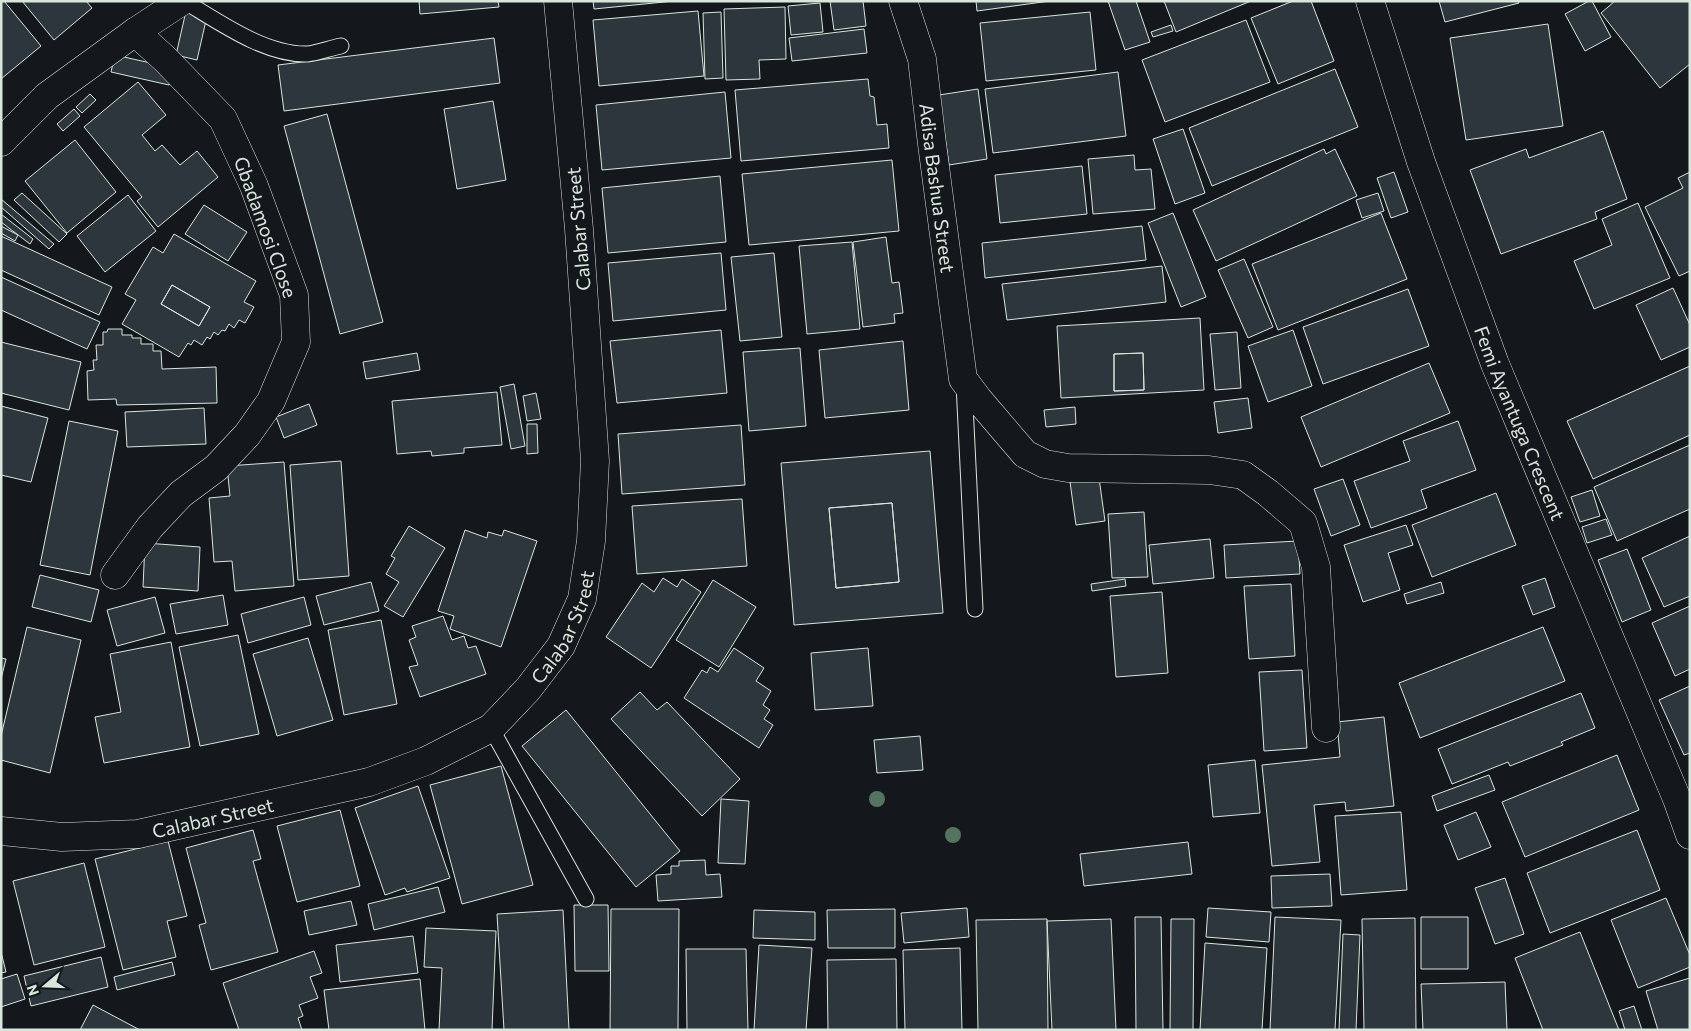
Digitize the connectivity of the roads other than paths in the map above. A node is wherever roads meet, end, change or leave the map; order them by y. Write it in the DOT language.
graph roads {
  1 [pos="183,1"];
  2 [pos="558,1"];
  3 [pos="904,1"];
  4 [pos="1370,1"];
  5 [pos="135,32"];
  6 [pos="341,46"];
  7 [pos="1,142"];
  8 [pos="963,379"];
  9 [pos="115,575"];
  10 [pos="975,610"];
  11 [pos="491,728"];
  12 [pos="1326,728"];
  13 [pos="1,831"];
  14 [pos="1690,835"];
  15 [pos="586,899"];
  1 -- 5 [label="street"];
  1 -- 6 [label="lane"];
  2 -- 11 [label="street, Calabar Street"];
  3 -- 8 [label="street, Adisa Bashua Street"];
  4 -- 14 [label="street, Femi Ayantuga Crescent"];
  5 -- 7 [label="street"];
  5 -- 9 [label="street, Gbadamosi Close"];
  8 -- 10 [label="lane"];
  8 -- 12 [label="street"];
  11 -- 13 [label="street, Calabar Street"];
  11 -- 15 [label="lane"];
}
